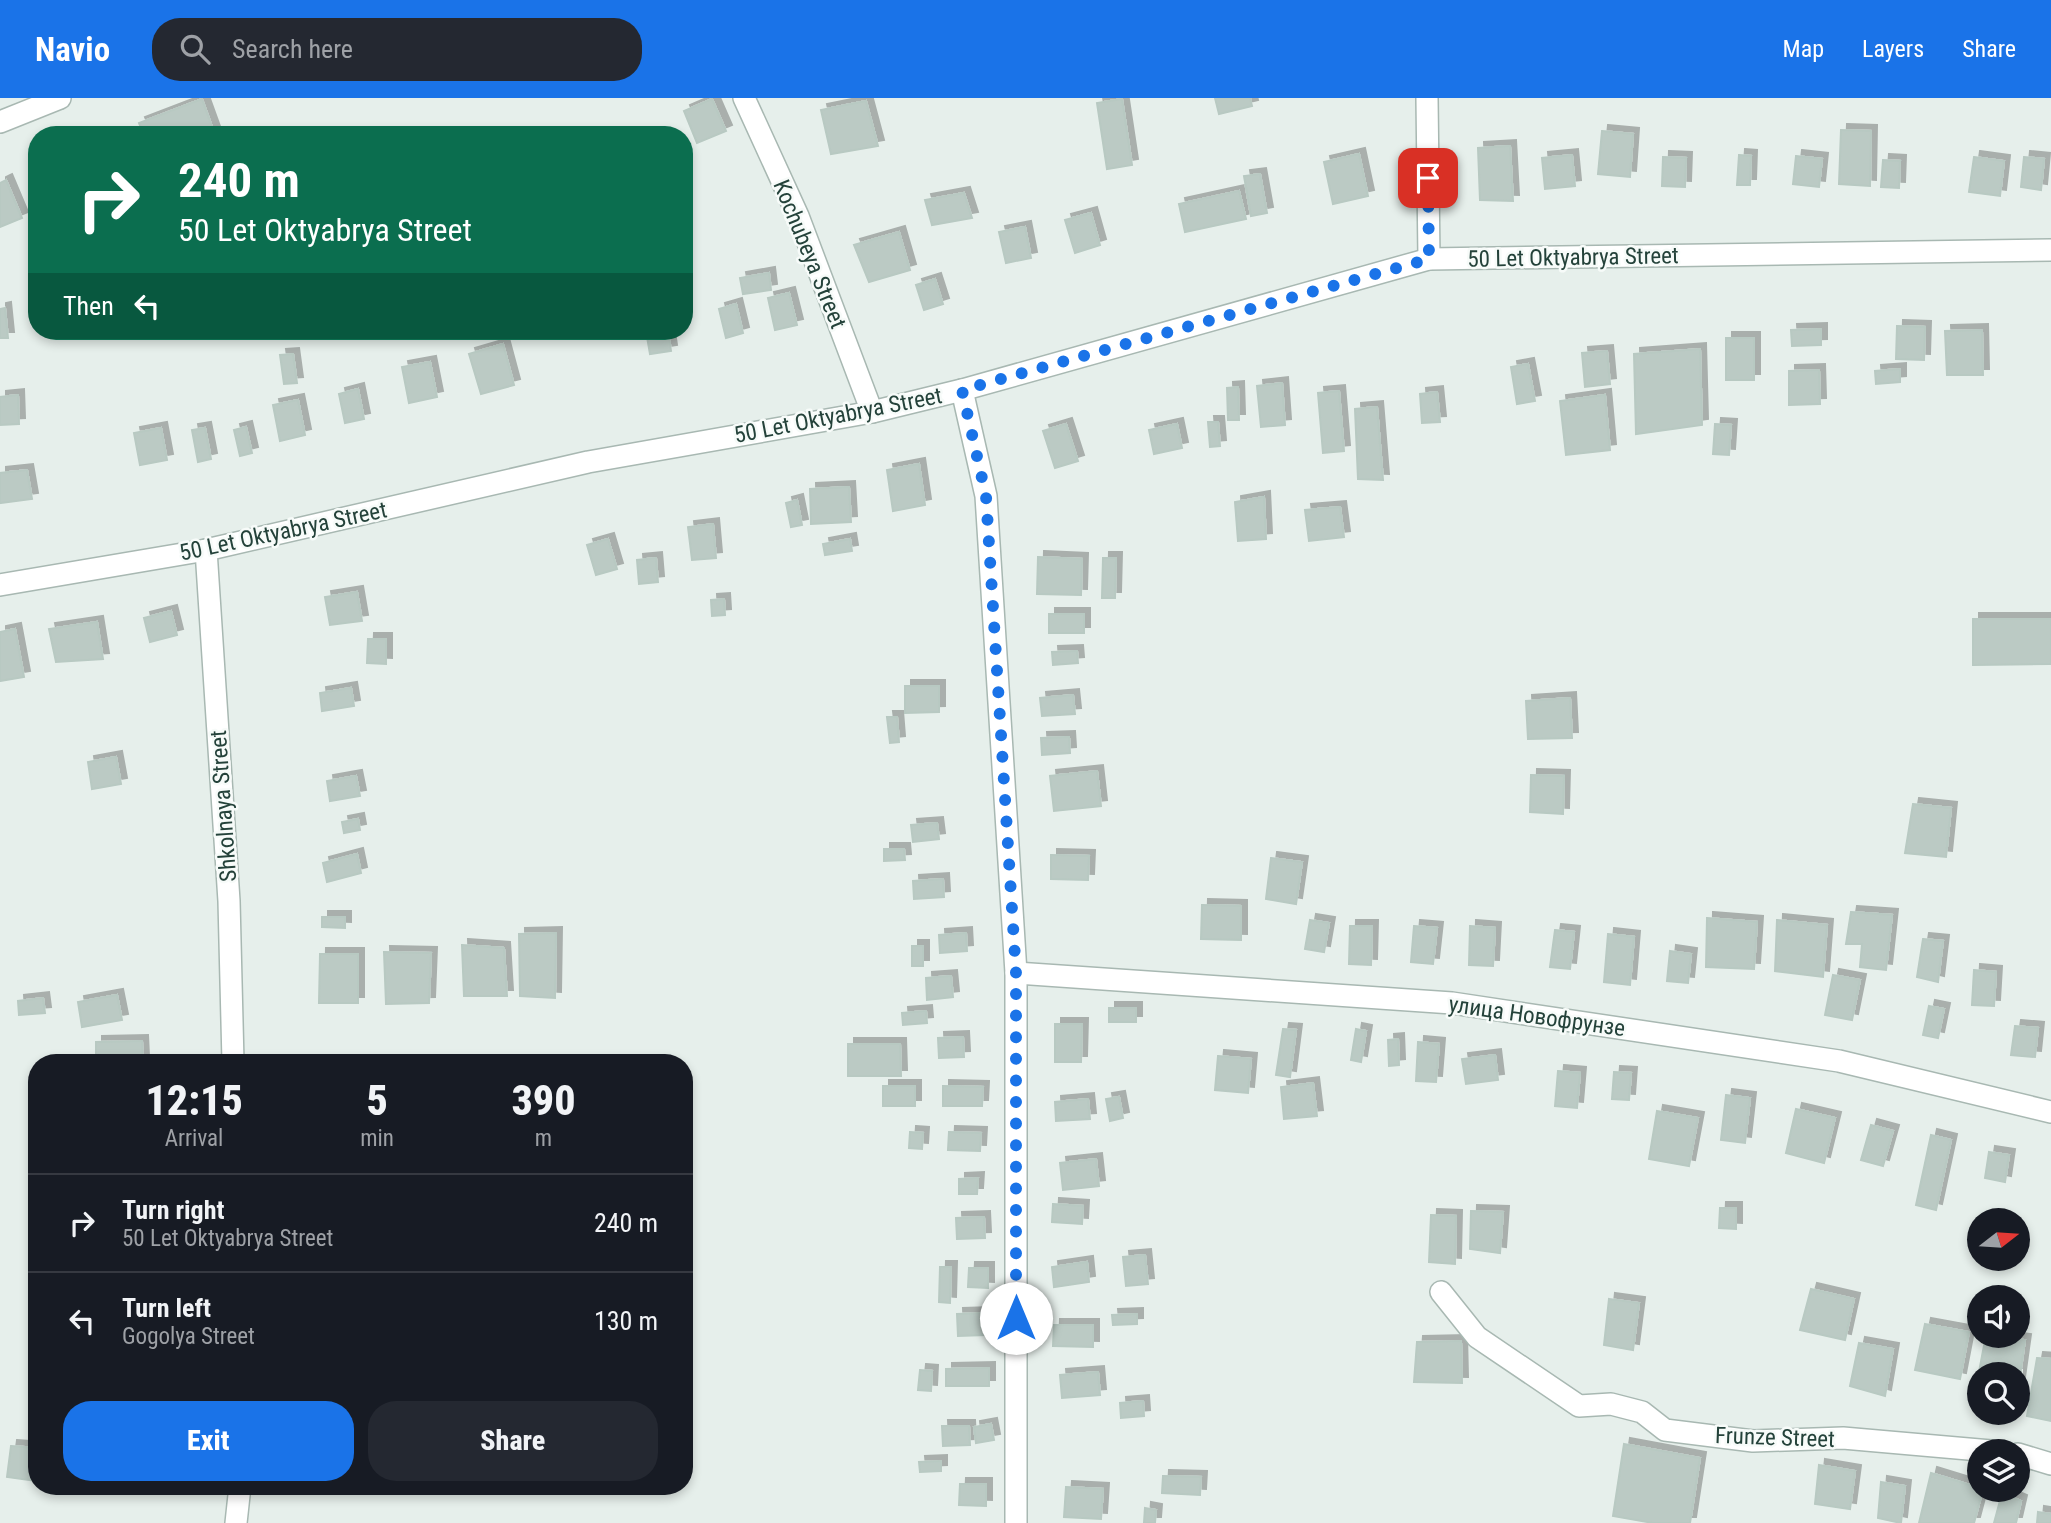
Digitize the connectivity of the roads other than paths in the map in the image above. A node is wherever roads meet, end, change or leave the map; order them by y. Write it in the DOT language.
graph roads {
  1 [pos="61,98"];
  2 [pos="744,98"];
  3 [pos="1427,98"];
  4 [pos="0,122"];
  5 [pos="2051,250"];
  6 [pos="1429,259"];
  7 [pos="962,390"];
  8 [pos="872,412"];
  9 [pos="206,550"];
  10 [pos="0,585"];
  11 [pos="1016,973"];
  12 [pos="233,1054"];
  13 [pos="2051,1112"];
  14 [pos="1441,1292"];
  15 [pos="1967,1449"];
  16 [pos="2030,1458"];
  17 [pos="2051,1464"];
  18 [pos="239,1495"];
  19 [pos="236,1523"];
  20 [pos="1016,1523"];
  1 -- 4 [label="street"];
  2 -- 8 [label="street, Kochubeya Street"];
  3 -- 6 [label="street"];
  5 -- 6 [label="street, 50 Let Oktyabrya Street"];
  6 -- 7 [label="street, 50 Let Oktyabrya Street"];
  7 -- 8 [label="street, 50 Let Oktyabrya Street"];
  7 -- 11 [label="street"];
  8 -- 9 [label="street, 50 Let Oktyabrya Street"];
  9 -- 10 [label="street, 50 Let Oktyabrya Street"];
  9 -- 12 [label="street, Shkolnaya Street"];
  11 -- 13 [label="street, улица Новофрунзе"];
  11 -- 20 [label="street"];
  14 -- 15 [label="street, Frunze Street"];
  16 -- 17 [label="street"];
  18 -- 19 [label="street"];
}
